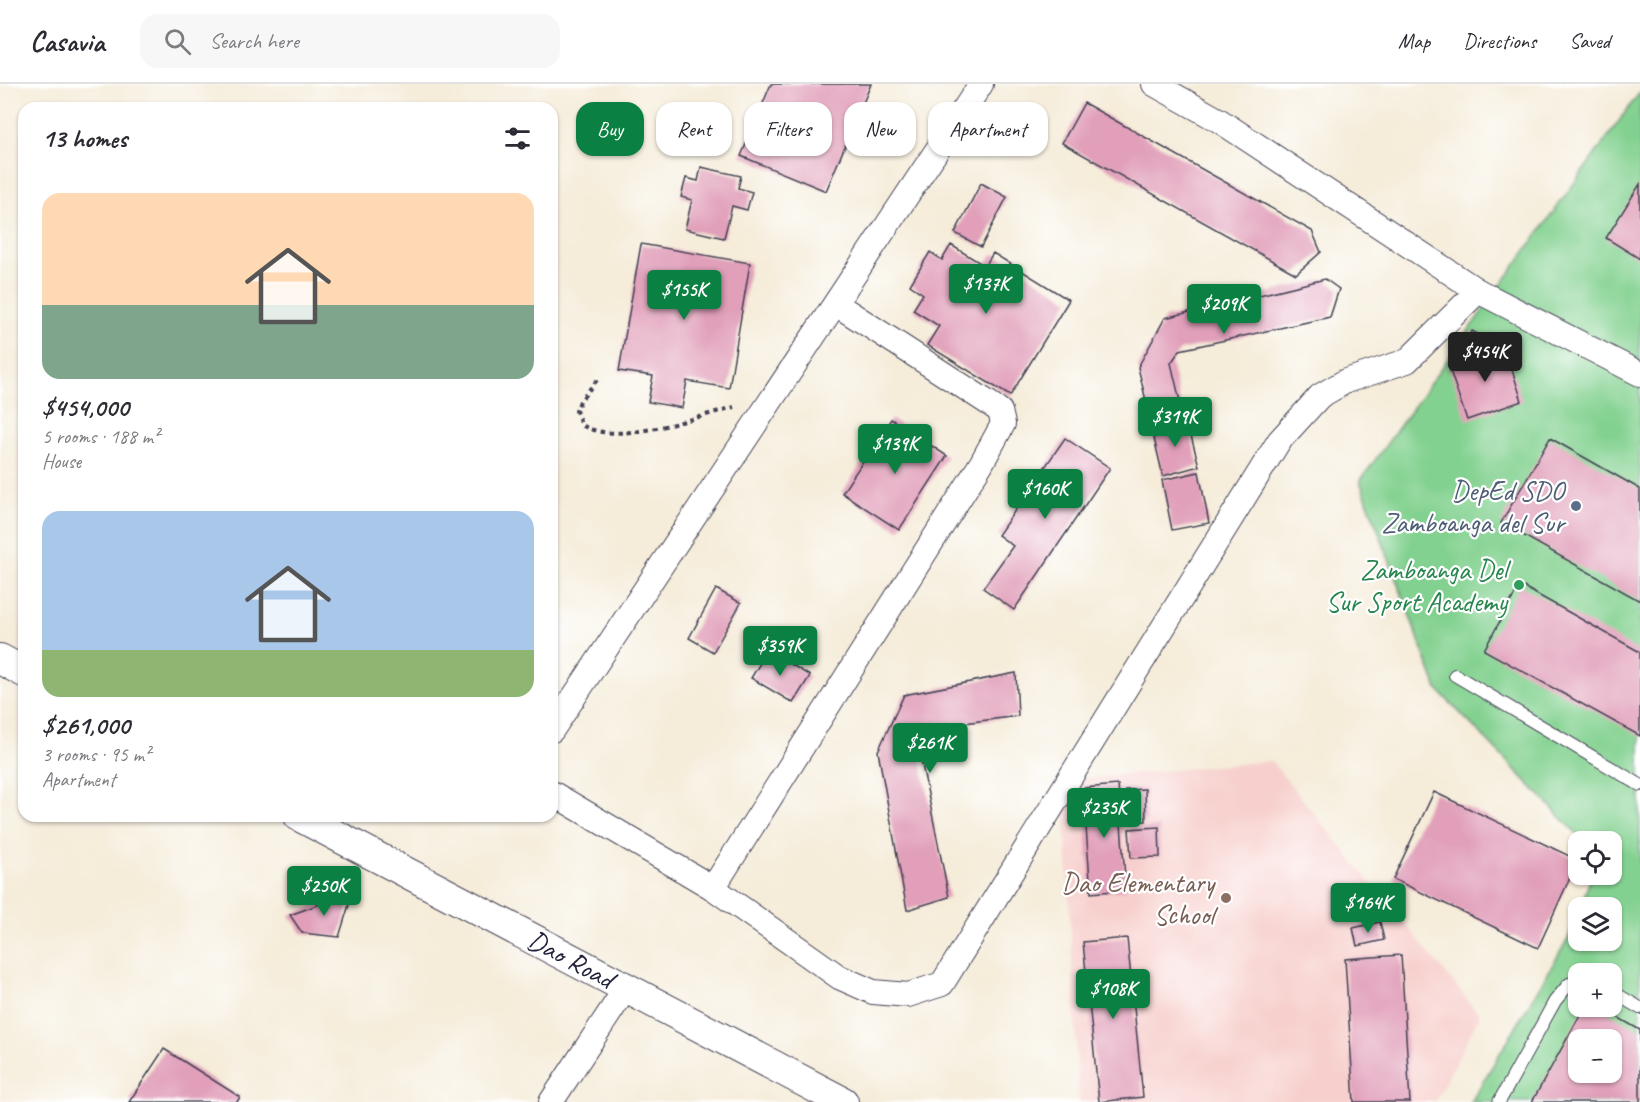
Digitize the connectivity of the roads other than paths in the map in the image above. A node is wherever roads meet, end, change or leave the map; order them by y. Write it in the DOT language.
graph roads {
  1 [pos="981,84"];
  2 [pos="1155,84"];
  3 [pos="1478,291"];
  4 [pos="836,304"];
  5 [pos="1640,375"];
  6 [pos="0,659"];
  7 [pos="18,669"];
  8 [pos="1455,675"];
  9 [pos="558,721"];
  10 [pos="1640,785"];
  11 [pos="558,797"];
  12 [pos="310,822"];
  13 [pos="713,888"];
  14 [pos="1568,985"];
  15 [pos="626,988"];
  16 [pos="1622,997"];
  17 [pos="1640,1008"];
  18 [pos="551,1102"];
  19 [pos="843,1102"];
  20 [pos="1499,1102"];
  1 -- 4 [label="street"];
  2 -- 3 [label="street"];
  3 -- 5 [label="street"];
  3 -- 13 [label="street"];
  4 -- 9 [label="street"];
  4 -- 13 [label="street"];
  6 -- 7 [label="street"];
  8 -- 10 [label="lane"];
  11 -- 13 [label="street"];
  12 -- 15 [label="street, Dao Road"];
  14 -- 20 [label="lane"];
  15 -- 18 [label="street"];
  15 -- 19 [label="street, Dao Road"];
  16 -- 17 [label="lane"];
}
